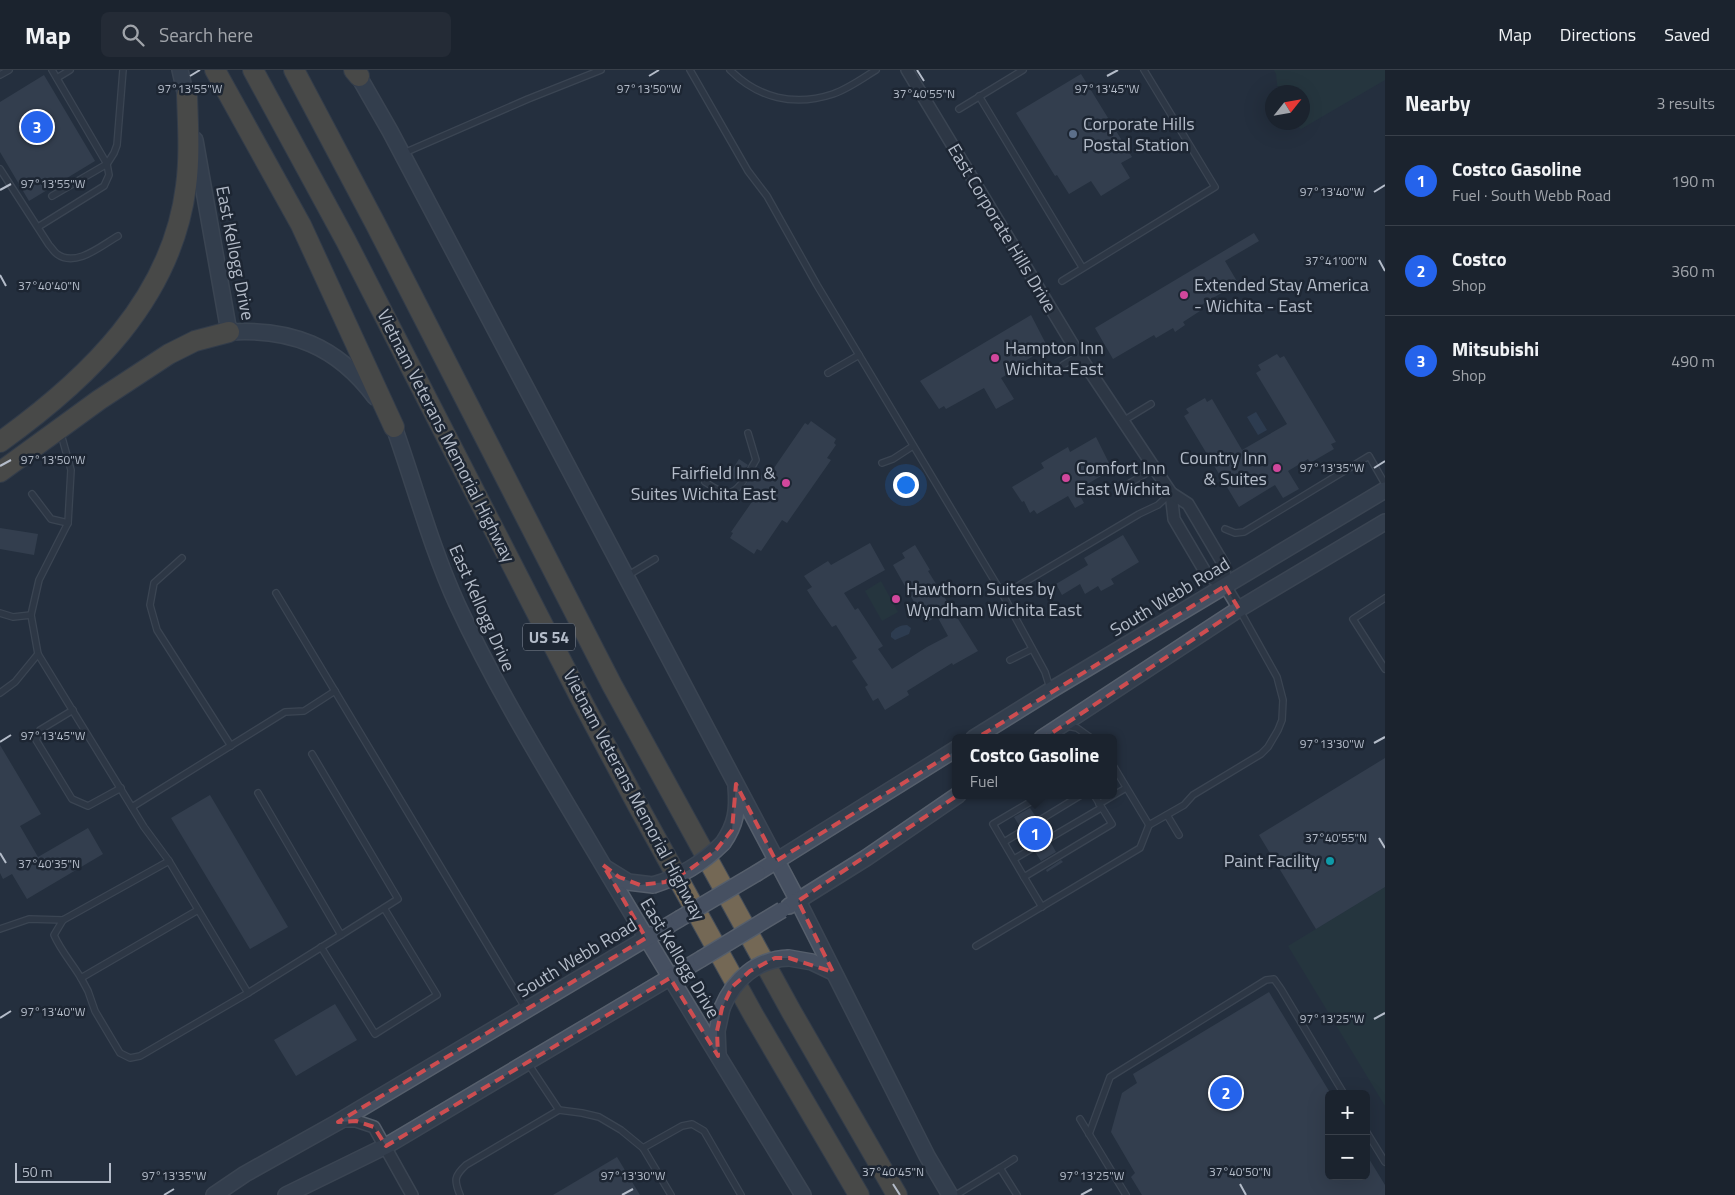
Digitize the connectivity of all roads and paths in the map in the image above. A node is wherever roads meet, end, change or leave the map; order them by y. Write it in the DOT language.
graph roads {
  1 [pos="9,70"];
  2 [pos="52,70"];
  3 [pos="70,70"];
  4 [pos="123,70"];
  5 [pos="180,70"];
  6 [pos="215,70"];
  7 [pos="253,70"];
  8 [pos="294,70"];
  9 [pos="601,70"];
  10 [pos="690,70"];
  11 [pos="730,70"];
  12 [pos="876,70"];
  13 [pos="907,70"];
  14 [pos="1023,70"];
  15 [pos="1144,70"];
  16 [pos="356,72"];
  17 [pos="0,75"];
  18 [pos="57,78"];
  19 [pos="186,95"];
  20 [pos="979,96"];
  21 [pos="959,109"];
  22 [pos="402,154"];
  23 [pos="107,164"];
  24 [pos="0,169"];
  25 [pos="52,196"];
  26 [pos="38,227"];
  27 [pos="118,236"];
  28 [pos="1082,268"];
  29 [pos="1062,281"];
  30 [pos="229,332"];
  31 [pos="859,354"];
  32 [pos="1079,355"];
  33 [pos="1063,365"];
  34 [pos="828,373"];
  35 [pos="1151,404"];
  36 [pos="1122,421"];
  37 [pos="394,427"];
  38 [pos="60,429"];
  39 [pos="748,432"];
  40 [pos="0,442"];
  41 [pos="913,446"];
  42 [pos="882,463"];
  43 [pos="1155,468"];
  44 [pos="0,472"];
  45 [pos="705,482"];
  46 [pos="1130,483"];
  47 [pos="1385,484"];
  48 [pos="1385,490"];
  49 [pos="1171,493"];
  50 [pos="32,494"];
  51 [pos="68,523"];
  52 [pos="1383,527"];
  53 [pos="1225,529"];
  54 [pos="182,558"];
  55 [pos="655,558"];
  56 [pos="626,577"];
  57 [pos="1225,586"];
  58 [pos="276,593"];
  59 [pos="1003,595"];
  60 [pos="1385,598"];
  61 [pos="1239,609"];
  62 [pos="0,613"];
  63 [pos="31,615"];
  64 [pos="1032,649"];
  65 [pos="38,654"];
  66 [pos="1010,660"];
  67 [pos="1385,669"];
  68 [pos="1050,690"];
  69 [pos="335,691"];
  70 [pos="0,693"];
  71 [pos="73,710"];
  72 [pos="1060,725"];
  73 [pos="980,734"];
  74 [pos="1048,734"];
  75 [pos="1086,734"];
  76 [pos="231,746"];
  77 [pos="952,751"];
  78 [pos="312,754"];
  79 [pos="1117,772"];
  80 [pos="736,784"];
  81 [pos="121,788"];
  82 [pos="1126,788"];
  83 [pos="258,793"];
  84 [pos="1117,794"];
  85 [pos="952,799"];
  86 [pos="1035,799"];
  87 [pos="1074,799"];
  88 [pos="1096,799"];
  89 [pos="1110,799"];
  90 [pos="1100,806"];
  91 [pos="132,807"];
  92 [pos="1167,815"];
  93 [pos="1149,825"];
  94 [pos="1179,836"];
  95 [pos="1004,842"];
  96 [pos="1014,859"];
  97 [pos="776,861"];
  98 [pos="169,862"];
  99 [pos="602,865"];
  100 [pos="1024,877"];
  101 [pos="798,901"];
  102 [pos="1042,907"];
  103 [pos="384,908"];
  104 [pos="198,910"];
  105 [pos="63,920"];
  106 [pos="0,929"];
  107 [pos="341,935"];
  108 [pos="646,938"];
  109 [pos="976,946"];
  110 [pos="321,947"];
  111 [pos="833,972"];
  112 [pos="81,978"];
  113 [pos="670,978"];
  114 [pos="248,993"];
  115 [pos="527,1010"];
  116 [pos="718,1056"];
  117 [pos="527,1062"];
  118 [pos="1342,1090"];
  119 [pos="558,1110"];
  120 [pos="1080,1120"];
  121 [pos="338,1122"];
  122 [pos="1089,1134"];
  123 [pos="1368,1135"];
  124 [pos="386,1146"];
  125 [pos="643,1148"];
  126 [pos="1014,1160"];
  127 [pos="1385,1162"];
  128 [pos="1000,1168"];
  129 [pos="214,1195"];
  130 [pos="286,1195"];
  131 [pos="412,1195"];
  132 [pos="460,1195"];
  133 [pos="671,1195"];
  134 [pos="741,1195"];
  135 [pos="803,1195"];
  136 [pos="859,1195"];
  137 [pos="897,1195"];
  138 [pos="950,1195"];
  139 [pos="956,1195"];
  140 [pos="1017,1195"];
  141 [pos="1126,1195"];
  1 -- 17 [label="lane"];
  2 -- 18 [label="lane"];
  3 -- 18 [label="lane"];
  4 -- 23 [label="lane"];
  5 -- 19 [label="main road, East Kellogg Drive"];
  6 -- 37 [label="highway"];
  7 -- 136 [label="highway, Vietnam Veterans Memorial Highway / US 54"];
  8 -- 137 [label="highway, Vietnam Veterans Memorial Highway / US 54"];
  9 -- 22 [label="lane"];
  10 -- 31 [label="lane"];
  11 -- 12 [label="lane"];
  13 -- 32 [label="street, East Corporate Hills Drive"];
  14 -- 20 [label="lane"];
  15 -- 28 [label="lane"];
  16 -- 22 [label="main road"];
  18 -- 23 [label="lane"];
  19 -- 30 [label="main road, East Kellogg Drive"];
  19 -- 40 [label="highway"];
  20 -- 21 [label="lane"];
  20 -- 28 [label="lane"];
  22 -- 56 [label="main road"];
  23 -- 25 [label="lane"];
  23 -- 26 [label="lane"];
  24 -- 26 [label="lane"];
  26 -- 27 [label="lane"];
  28 -- 29 [label="lane"];
  30 -- 37 [label="main road, East Kellogg Drive"];
  30 -- 38 [label="highway"];
  31 -- 34 [label="lane"];
  31 -- 41 [label="lane"];
  32 -- 33 [label="lane"];
  32 -- 36 [label="street, East Corporate Hills Drive"];
  35 -- 36 [label="lane"];
  36 -- 43 [label="street, East Corporate Hills Drive"];
  37 -- 99 [label="main road, East Kellogg Drive"];
  38 -- 44 [label="highway"];
  38 -- 51 [label="lane"];
  39 -- 45 [label="lane"];
  41 -- 42 [label="lane"];
  41 -- 59 [label="lane"];
  43 -- 46 [label="lane"];
  43 -- 49 [label="street, East Corporate Hills Drive"];
  47 -- 53 [label="lane"];
  48 -- 57 [label="main road, South Webb Road"];
  49 -- 57 [label="street"];
  49 -- 57 [label="street, East Corporate Hills Drive"];
  49 -- 59 [label="lane"];
  50 -- 51 [label="lane"];
  51 -- 63 [label="lane"];
  52 -- 61 [label="main road"];
  54 -- 76 [label="lane"];
  55 -- 56 [label="lane"];
  56 -- 80 [label="main road"];
  57 -- 61 [label="street, East Corporate Hills Drive"];
  57 -- 68 [label="main road, South Webb Road"];
  58 -- 69 [label="lane"];
  59 -- 64 [label="lane"];
  60 -- 67 [label="lane"];
  61 -- 72 [label="main road"];
  61 -- 92 [label="lane"];
  62 -- 63 [label="lane"];
  63 -- 65 [label="lane"];
  64 -- 66 [label="lane"];
  64 -- 68 [label="lane"];
  65 -- 70 [label="lane"];
  65 -- 71 [label="lane"];
  68 -- 73 [label="main road, South Webb Road"];
  69 -- 76 [label="lane"];
  69 -- 115 [label="lane"];
  71 -- 81 [label="lane"];
  71 -- 81 [label="lane"];
  72 -- 74 [label="main road"];
  72 -- 75 [label="lane"];
  76 -- 91 [label="lane"];
  77 -- 97 [label="main road, South Webb Road"];
  78 -- 103 [label="lane"];
  79 -- 82 [label="lane"];
  80 -- 97 [label="main road"];
  80 -- 99 [label="main road, bridge"];
  81 -- 91 [label="lane"];
  82 -- 84 [label="lane"];
  82 -- 93 [label="lane"];
  83 -- 107 [label="lane"];
  85 -- 101 [label="main road"];
  86 -- 95 [label="lane"];
  87 -- 95 [label="lane"];
  88 -- 90 [label="lane"];
  89 -- 90 [label="lane"];
  90 -- 96 [label="lane"];
  90 -- 100 [label="lane"];
  91 -- 98 [label="lane"];
  92 -- 93 [label="lane"];
  92 -- 94 [label="lane"];
  93 -- 102 [label="lane"];
  95 -- 96 [label="lane"];
  96 -- 100 [label="lane"];
  97 -- 101 [label="main road"];
  97 -- 108 [label="main road, South Webb Road, bridge"];
  98 -- 104 [label="lane"];
  98 -- 105 [label="lane"];
  99 -- 108 [label="main road, East Kellogg Drive"];
  100 -- 102 [label="lane"];
  101 -- 111 [label="main road"];
  101 -- 113 [label="main road, bridge"];
  102 -- 109 [label="lane"];
  103 -- 107 [label="lane"];
  103 -- 110 [label="lane"];
  104 -- 112 [label="lane"];
  104 -- 114 [label="lane"];
  105 -- 106 [label="lane"];
  105 -- 112 [label="lane"];
  107 -- 110 [label="lane"];
  108 -- 113 [label="main road, East Kellogg Drive"];
  108 -- 115 [label="main road, South Webb Road"];
  110 -- 114 [label="lane"];
  111 -- 116 [label="main road, bridge"];
  111 -- 138 [label="main road"];
  112 -- 114 [label="lane"];
  113 -- 116 [label="main road, East Kellogg Drive"];
  113 -- 117 [label="main road"];
  115 -- 121 [label="main road, South Webb Road"];
  116 -- 135 [label="main road, East Kellogg Drive"];
  117 -- 119 [label="lane"];
  117 -- 124 [label="main road"];
  118 -- 122 [label="lane"];
  119 -- 125 [label="lane"];
  119 -- 132 [label="lane"];
  120 -- 122 [label="lane"];
  121 -- 124 [label="street"];
  121 -- 129 [label="main road, South Webb Road"];
  122 -- 141 [label="lane"];
  123 -- 127 [label="lane"];
  124 -- 130 [label="main road"];
  124 -- 131 [label="street"];
  125 -- 133 [label="lane"];
  125 -- 134 [label="lane"];
  126 -- 128 [label="lane"];
  128 -- 139 [label="lane"];
  128 -- 140 [label="lane"];
}
